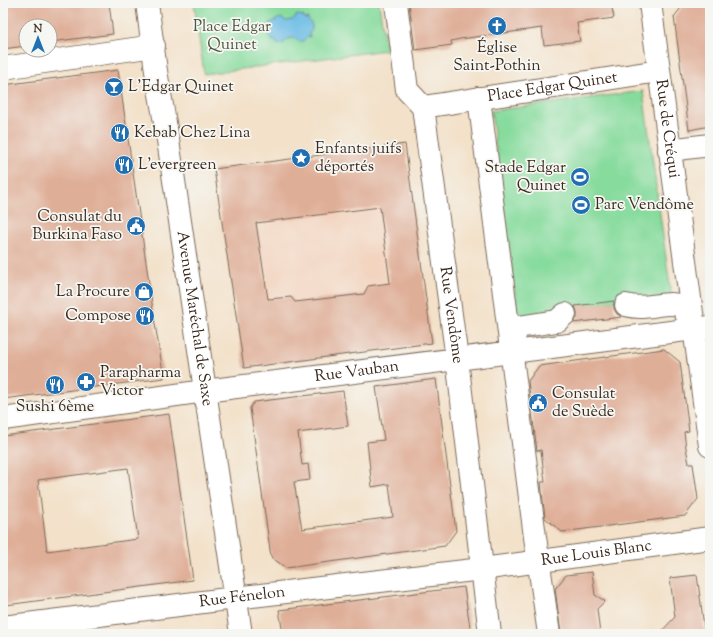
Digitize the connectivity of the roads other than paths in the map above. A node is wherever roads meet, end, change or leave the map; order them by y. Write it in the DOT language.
graph roads {
  1 [pos="147,3"];
  2 [pos="396,3"];
  3 [pos="650,3"];
  4 [pos="154,46"];
  5 [pos="3,68"];
  6 [pos="659,71"];
  7 [pos="479,98"];
  8 [pos="423,107"];
  9 [pos="710,145"];
  10 [pos="669,150"];
  11 [pos="626,305"];
  12 [pos="565,314"];
  13 [pos="702,328"];
  14 [pos="512,352"];
  15 [pos="457,359"];
  16 [pos="205,391"];
  17 [pos="3,419"];
  18 [pos="710,446"];
  19 [pos="710,538"];
  20 [pos="539,561"];
  21 [pos="482,569"];
  22 [pos="235,598"];
  23 [pos="3,628"];
  24 [pos="241,634"];
  25 [pos="490,634"];
  26 [pos="549,634"];
  1 -- 4 [label="street, Avenue Maréchal de Saxe"];
  2 -- 8 [label="street"];
  3 -- 6 [label="street, Rue de Créqui"];
  4 -- 5 [label="street"];
  4 -- 16 [label="street, Avenue Maréchal de Saxe"];
  6 -- 7 [label="street, Place Edgar Quinet"];
  6 -- 10 [label="street, Rue de Créqui"];
  7 -- 8 [label="street, Place Edgar Quinet"];
  7 -- 14 [label="street"];
  8 -- 15 [label="street, Rue Vendôme"];
  9 -- 10 [label="street"];
  10 -- 13 [label="street, Rue de Créqui"];
  11 -- 13 [label="street"];
  12 -- 14 [label="street"];
  13 -- 14 [label="street, Rue Vauban"];
  13 -- 18 [label="street, Rue de Créqui"];
  14 -- 15 [label="street, Rue Vauban"];
  14 -- 20 [label="street"];
  15 -- 16 [label="street, Rue Vauban"];
  15 -- 21 [label="street, Rue Vendôme"];
  16 -- 17 [label="street, Rue Vauban"];
  16 -- 22 [label="street, Avenue Maréchal de Saxe"];
  19 -- 20 [label="street, Rue Louis Blanc"];
  20 -- 21 [label="street, Rue Louis Blanc"];
  20 -- 26 [label="street"];
  21 -- 22 [label="street, Rue Fénelon"];
  21 -- 25 [label="street, Rue Vendôme"];
  22 -- 23 [label="street, Rue Fénelon"];
  22 -- 24 [label="street, Avenue Maréchal de Saxe"];
}
